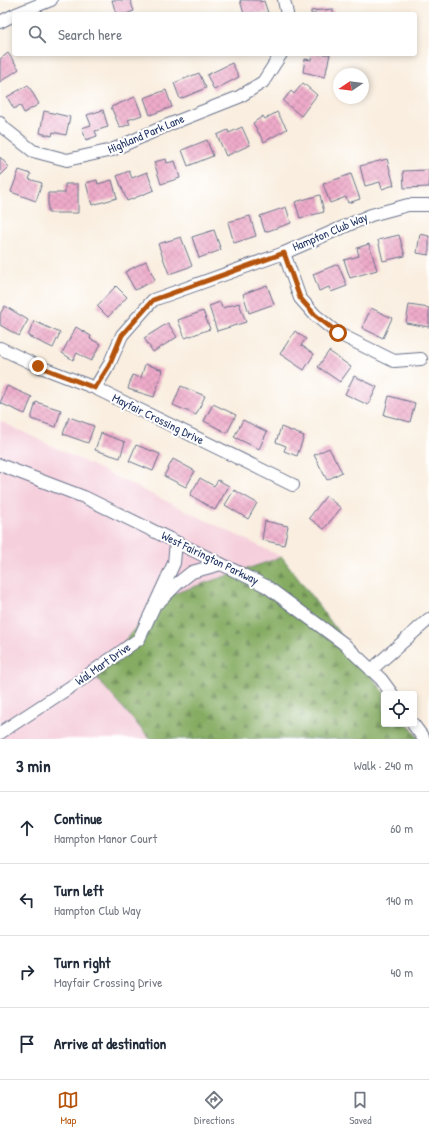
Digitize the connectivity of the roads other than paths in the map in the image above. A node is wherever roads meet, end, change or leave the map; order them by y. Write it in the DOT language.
graph roads {
  1 [pos="51,0"];
  2 [pos="284,0"];
  3 [pos="20,12"];
  4 [pos="287,12"];
  5 [pos="12,16"];
  6 [pos="0,22"];
  7 [pos="280,56"];
  8 [pos="0,123"];
  9 [pos="429,205"];
  10 [pos="284,253"];
  11 [pos="0,348"];
  12 [pos="421,359"];
  13 [pos="95,388"];
  14 [pos="0,465"];
  15 [pos="293,485"];
  16 [pos="176,542"];
  17 [pos="221,564"];
  18 [pos="153,609"];
  19 [pos="427,625"];
  20 [pos="371,670"];
  21 [pos="390,691"];
  22 [pos="416,727"];
  23 [pos="0,733"];
  24 [pos="424,739"];
  1 -- 3 [label="street"];
  2 -- 4 [label="street"];
  5 -- 6 [label="street"];
  7 -- 8 [label="street, Highland Park Lane"];
  9 -- 10 [label="street, Hampton Club Way"];
  10 -- 12 [label="street"];
  10 -- 13 [label="street, Hampton Club Way"];
  11 -- 13 [label="street, Mayfair Crossing Drive"];
  13 -- 15 [label="street, Mayfair Crossing Drive"];
  14 -- 16 [label="street, West Fairington Parkway"];
  16 -- 17 [label="street, West Fairington Parkway"];
  16 -- 18 [label="street, Wal Mart Drive"];
  17 -- 18 [label="street"];
  17 -- 20 [label="street, West Fairington Parkway"];
  18 -- 23 [label="street, Wal Mart Drive"];
  19 -- 20 [label="street"];
  20 -- 21 [label="street, West Fairington Parkway"];
  22 -- 24 [label="street"];
}
